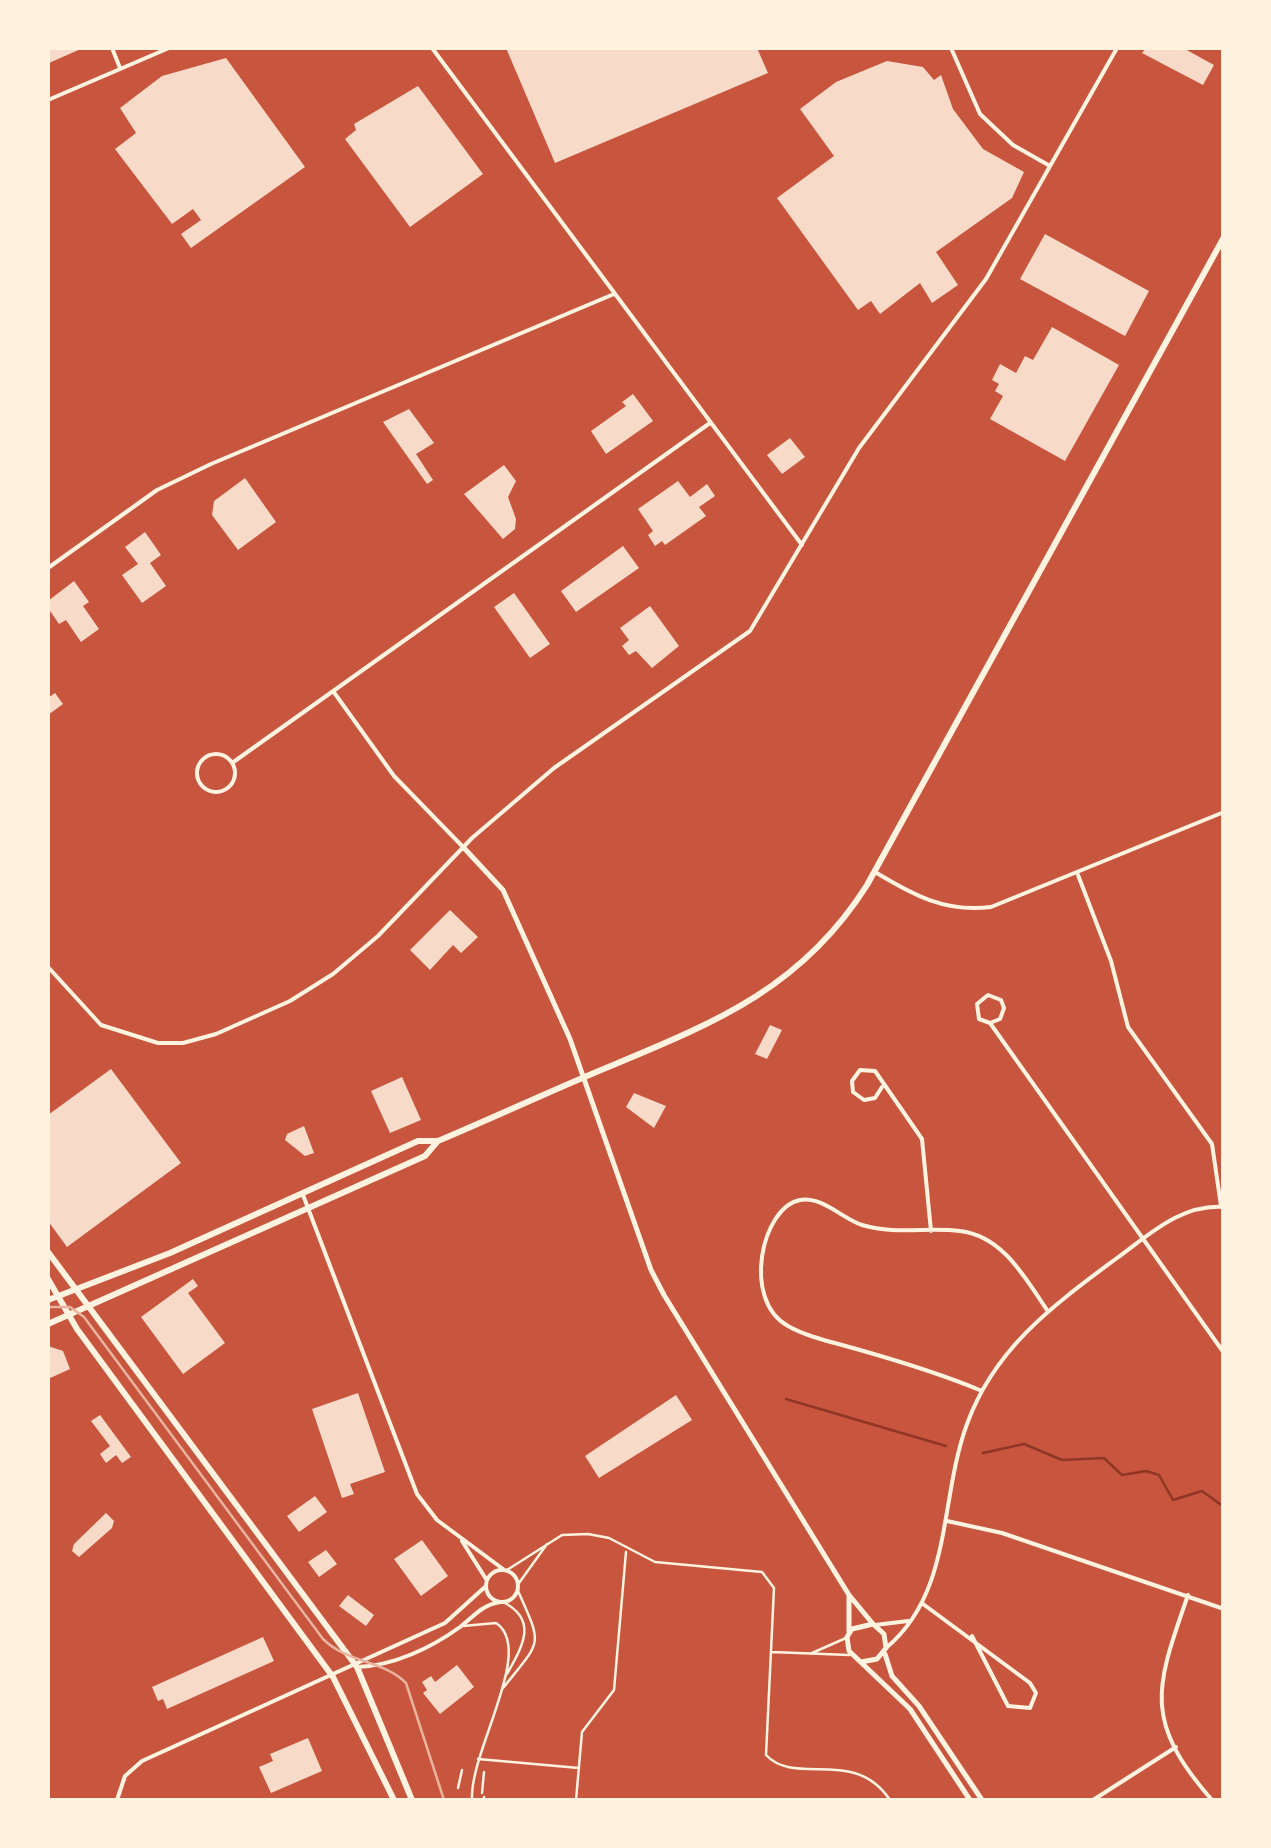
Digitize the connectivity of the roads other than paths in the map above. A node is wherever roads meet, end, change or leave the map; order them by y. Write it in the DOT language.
graph roads {
  1 [pos="112,48"];
  2 [pos="169,48"];
  3 [pos="432,48"];
  4 [pos="952,48"];
  5 [pos="1117,48"];
  6 [pos="120,68"];
  7 [pos="48,100"];
  8 [pos="1050,166"];
  9 [pos="1224,237"];
  10 [pos="614,294"];
  11 [pos="710,424"];
  12 [pos="803,546"];
  13 [pos="48,568"];
  14 [pos="333,691"];
  15 [pos="232,763"];
  16 [pos="1224,812"];
  17 [pos="464,848"];
  18 [pos="874,871"];
  19 [pos="1078,875"];
  20 [pos="48,967"];
  21 [pos="990,1023"];
  22 [pos="584,1077"];
  23 [pos="882,1087"];
  24 [pos="438,1141"];
  25 [pos="301,1192"];
  26 [pos="308,1206"];
  27 [pos="1222,1207"];
  28 [pos="931,1232"];
  29 [pos="1142,1240"];
  30 [pos="48,1252"];
  31 [pos="48,1279"];
  32 [pos="76,1291"];
  33 [pos="58,1296"];
  34 [pos="48,1300"];
  35 [pos="88,1306"];
  36 [pos="1046,1310"];
  37 [pos="68,1314"];
  38 [pos="48,1324"];
  39 [pos="1224,1336"];
  40 [pos="1216,1342"];
  41 [pos="1224,1353"];
  42 [pos="982,1391"];
  43 [pos="947,1521"];
  44 [pos="459,1538"];
  45 [pos="548,1543"];
  46 [pos="626,1550"];
  47 [pos="505,1570"];
  48 [pos="518,1583"];
  49 [pos="486,1584"];
  50 [pos="518,1590"];
  51 [pos="848,1595"];
  52 [pos="1188,1595"];
  53 [pos="501,1602"];
  54 [pos="923,1604"];
  55 [pos="1224,1609"];
  56 [pos="908,1622"];
  57 [pos="874,1624"];
  58 [pos="461,1626"];
  59 [pos="848,1635"];
  60 [pos="972,1636"];
  61 [pos="885,1649"];
  62 [pos="770,1652"];
  63 [pos="810,1654"];
  64 [pos="852,1656"];
  65 [pos="861,1662"];
  66 [pos="356,1667"];
  67 [pos="333,1677"];
  68 [pos="504,1680"];
  69 [pos="502,1690"];
  70 [pos="1176,1746"];
  71 [pos="476,1758"];
  72 [pos="579,1768"];
  73 [pos="118,1800"];
  74 [pos="394,1800"];
  75 [pos="412,1800"];
  76 [pos="472,1800"];
  77 [pos="576,1800"];
  78 [pos="890,1800"];
  79 [pos="970,1800"];
  80 [pos="982,1800"];
  81 [pos="1093,1800"];
  82 [pos="1212,1800"];
  1 -- 6 [label="street"];
  2 -- 6 [label="street"];
  3 -- 10 [label="street"];
  4 -- 8 [label="street"];
  5 -- 8 [label="street"];
  6 -- 7 [label="street"];
  8 -- 12 [label="street"];
  9 -- 18 [label="main road"];
  10 -- 11 [label="street"];
  10 -- 13 [label="street"];
  11 -- 12 [label="street"];
  11 -- 14 [label="street"];
  12 -- 17 [label="street"];
  14 -- 15 [label="street"];
  14 -- 17 [label="street"];
  15 -- 15 [label="street"];
  16 -- 19 [label="street"];
  17 -- 20 [label="street"];
  17 -- 22 [label="street"];
  18 -- 19 [label="street"];
  18 -- 22 [label="main road"];
  19 -- 27 [label="street"];
  21 -- 21 [label="street"];
  21 -- 29 [label="street"];
  22 -- 24 [label="main road"];
  22 -- 51 [label="street"];
  23 -- 23 [label="street"];
  23 -- 28 [label="street"];
  24 -- 25 [label="main road"];
  24 -- 26 [label="main road"];
  25 -- 26 [label="street"];
  25 -- 32 [label="main road"];
  26 -- 35 [label="main road"];
  26 -- 44 [label="street"];
  27 -- 29 [label="street"];
  28 -- 36 [label="street"];
  28 -- 42 [label="street"];
  29 -- 36 [label="street"];
  29 -- 40 [label="street"];
  30 -- 32 [label="main road"];
  31 -- 33 [label="main road"];
  32 -- 33 [label="main road"];
  32 -- 35 [label="main road"];
  33 -- 34 [label="main road"];
  33 -- 37 [label="main road"];
  35 -- 37 [label="main road"];
  35 -- 66 [label="main road"];
  36 -- 42 [label="street"];
  37 -- 38 [label="main road"];
  37 -- 67 [label="main road"];
  39 -- 40 [label="street"];
  40 -- 41 [label="street"];
  42 -- 43 [label="street"];
  43 -- 52 [label="street"];
  43 -- 54 [label="street"];
  44 -- 47 [label="street"];
  44 -- 49 [label="street"];
  45 -- 46 [label="lane"];
  45 -- 47 [label="lane"];
  45 -- 48 [label="lane"];
  46 -- 62 [label="lane"];
  46 -- 72 [label="lane"];
  47 -- 48 [label="street"];
  47 -- 49 [label="street"];
  48 -- 50 [label="street"];
  49 -- 53 [label="street"];
  49 -- 66 [label="street"];
  50 -- 53 [label="street"];
  50 -- 69 [label="lane"];
  51 -- 57 [label="street"];
  51 -- 59 [label="street"];
  52 -- 55 [label="street"];
  52 -- 70 [label="street"];
  53 -- 58 [label="street"];
  53 -- 68 [label="lane"];
  54 -- 56 [label="street"];
  54 -- 60 [label="street"];
  56 -- 57 [label="street"];
  56 -- 61 [label="street"];
  57 -- 59 [label="street"];
  57 -- 61 [label="street"];
  58 -- 66 [label="street"];
  58 -- 68 [label="lane"];
  59 -- 63 [label="lane"];
  59 -- 64 [label="street"];
  60 -- 60 [label="street"];
  61 -- 65 [label="street"];
  61 -- 80 [label="street"];
  62 -- 63 [label="lane"];
  62 -- 78 [label="lane"];
  63 -- 64 [label="lane"];
  64 -- 65 [label="street"];
  65 -- 79 [label="street"];
  66 -- 67 [label="street"];
  66 -- 75 [label="main road"];
  67 -- 73 [label="street"];
  67 -- 74 [label="main road"];
  68 -- 69 [label="lane"];
  69 -- 71 [label="lane"];
  70 -- 81 [label="street"];
  70 -- 82 [label="street"];
  71 -- 72 [label="lane"];
  71 -- 76 [label="lane"];
  72 -- 77 [label="lane"];
}
